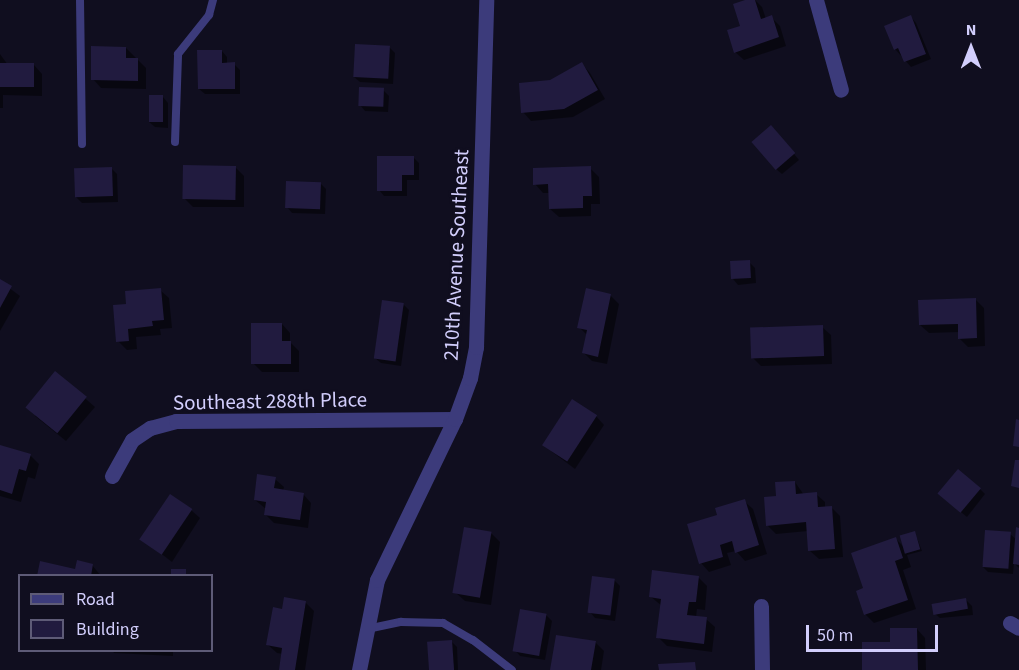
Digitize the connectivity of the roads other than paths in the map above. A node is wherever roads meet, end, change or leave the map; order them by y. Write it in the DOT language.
graph roads {
  1 [pos="80,0"];
  2 [pos="213,0"];
  3 [pos="486,0"];
  4 [pos="816,0"];
  5 [pos="840,90"];
  6 [pos="175,142"];
  7 [pos="82,144"];
  8 [pos="455,419"];
  9 [pos="112,476"];
  10 [pos="761,606"];
  11 [pos="367,629"];
  12 [pos="360,670"];
  13 [pos="512,670"];
  14 [pos="762,670"];
  1 -- 7 [label="lane"];
  2 -- 6 [label="lane"];
  3 -- 8 [label="street, 210th Avenue Southeast"];
  4 -- 5 [label="street"];
  8 -- 9 [label="street, Southeast 288th Place"];
  8 -- 11 [label="street, 210th Avenue Southeast"];
  10 -- 14 [label="street"];
  11 -- 12 [label="street, 210th Avenue Southeast"];
  11 -- 13 [label="lane"];
}
